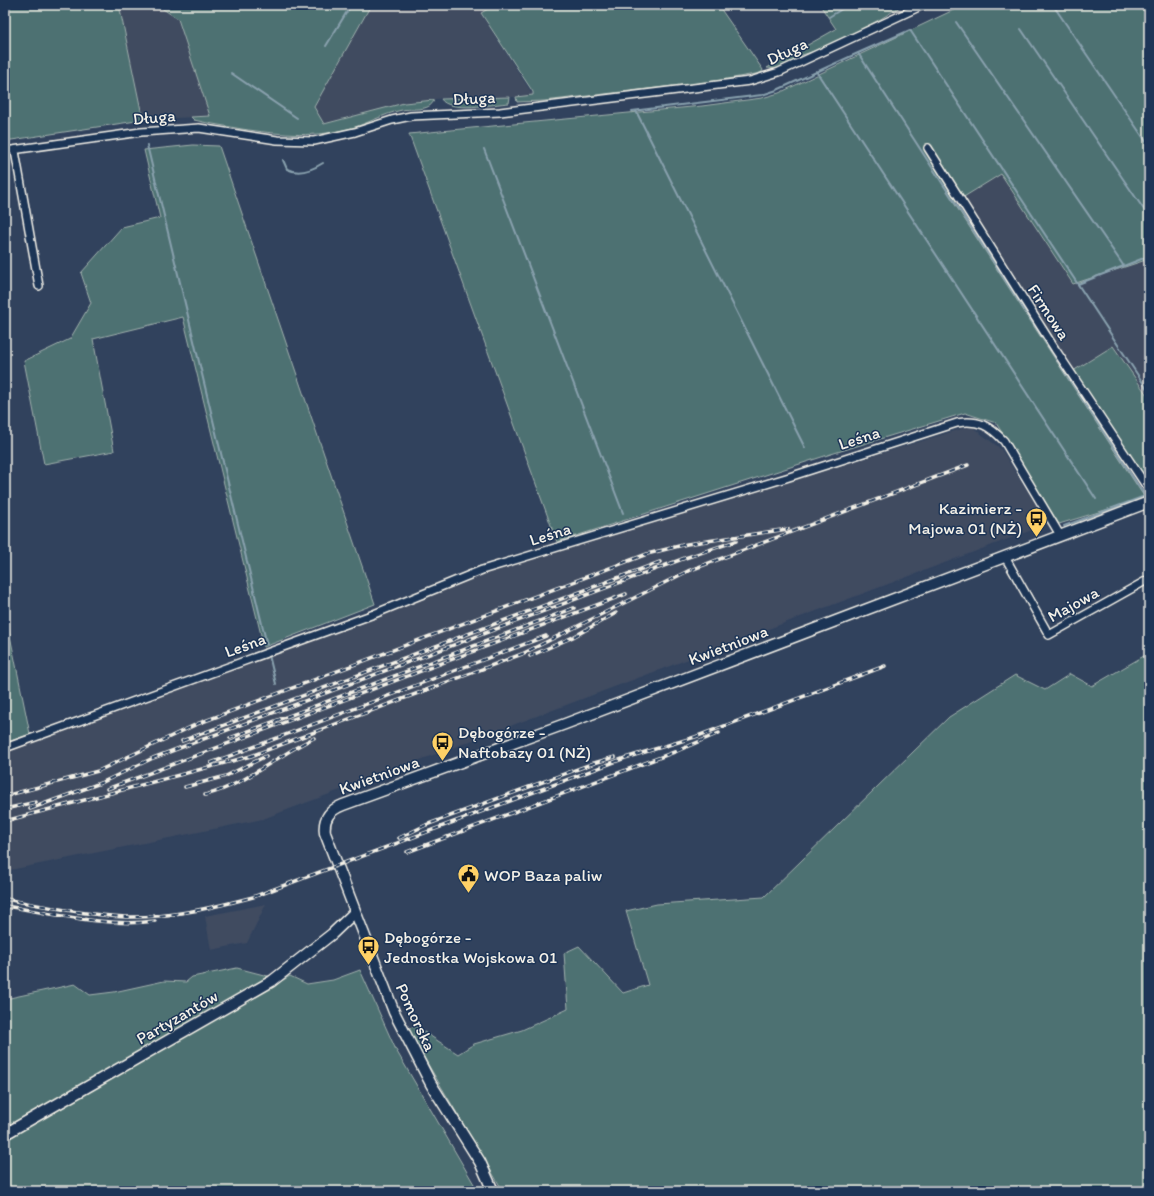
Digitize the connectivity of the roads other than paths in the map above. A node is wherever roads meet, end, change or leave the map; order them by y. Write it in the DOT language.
graph roads {
  1 [pos="923,5"];
  2 [pos="928,148"];
  3 [pos="5,151"];
  4 [pos="15,151"];
  5 [pos="39,286"];
  6 [pos="1149,490"];
  7 [pos="1149,502"];
  8 [pos="1060,535"];
  9 [pos="1005,556"];
  10 [pos="1149,579"];
  11 [pos="5,748"];
  12 [pos="324,824"];
  13 [pos="354,913"];
  14 [pos="5,1134"];
  15 [pos="493,1191"];
  1 -- 4 [label="street, Długa"];
  2 -- 6 [label="street, Firmowa"];
  3 -- 4 [label="street, Długa"];
  4 -- 5 [label="street"];
  7 -- 8 [label="street, Kwietniowa"];
  8 -- 9 [label="street, Kwietniowa"];
  8 -- 11 [label="street, Leśna"];
  9 -- 10 [label="street, Majowa"];
  9 -- 12 [label="street, Kwietniowa"];
  12 -- 13 [label="street, Pomorska"];
  13 -- 14 [label="street, Partyzantów"];
  13 -- 15 [label="street, Pomorska"];
}
